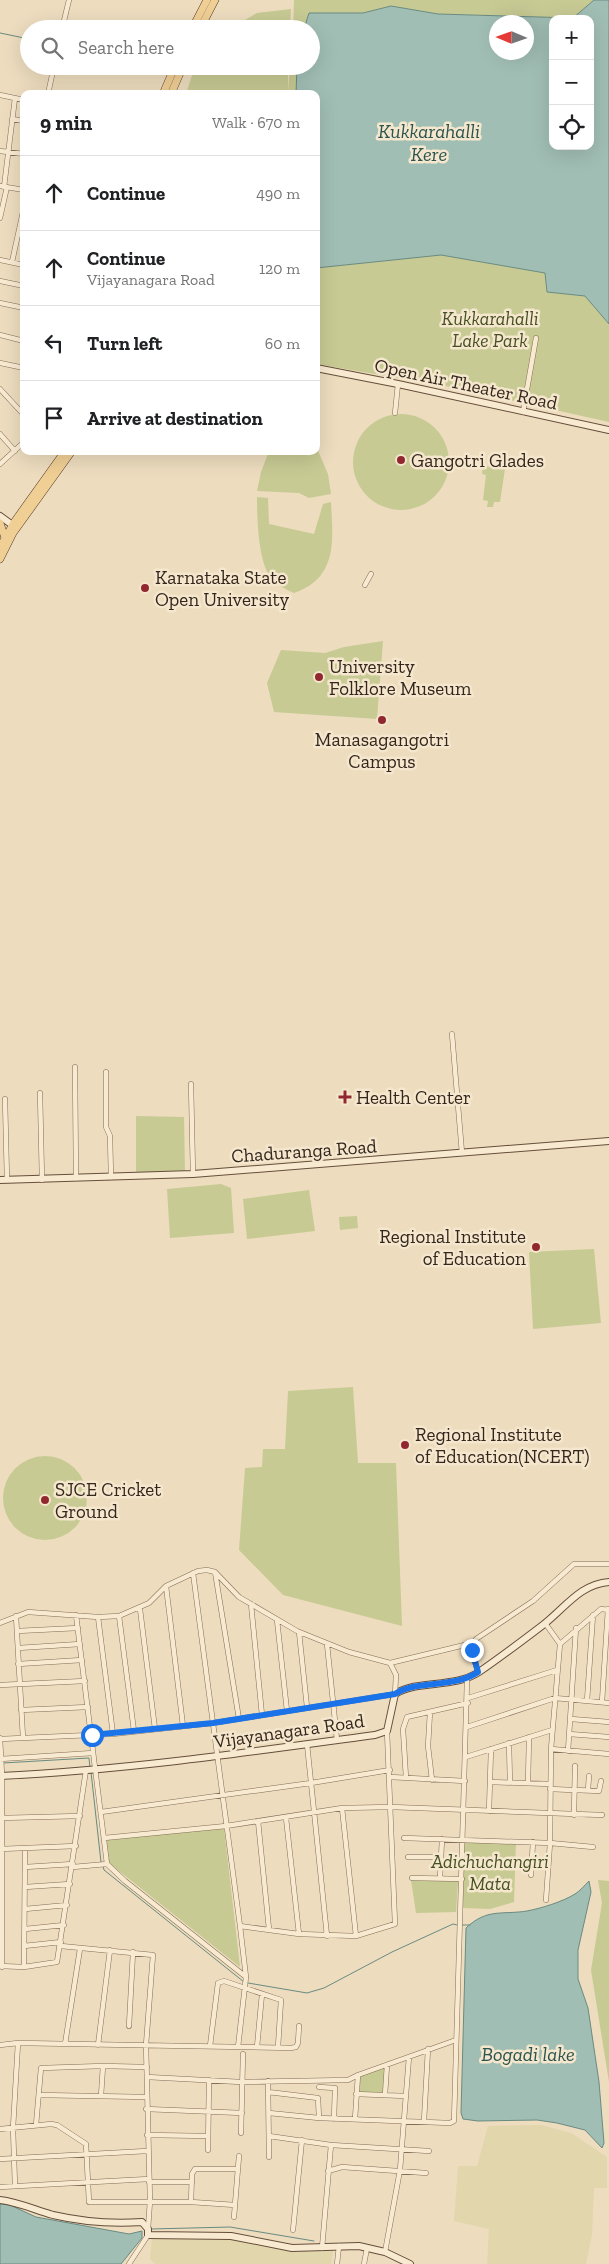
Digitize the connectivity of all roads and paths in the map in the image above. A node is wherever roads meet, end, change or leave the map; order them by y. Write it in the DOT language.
graph roads {
  1 [pos="69,0"];
  2 [pos="207,0"];
  3 [pos="215,0"];
  4 [pos="64,20"];
  5 [pos="197,20"];
  6 [pos="205,20"];
  7 [pos="52,75"];
  8 [pos="174,75"];
  9 [pos="49,90"];
  10 [pos="165,90"];
  11 [pos="172,90"];
  12 [pos="0,95"];
  13 [pos="15,98"];
  14 [pos="20,99"];
  15 [pos="12,119"];
  16 [pos="20,120"];
  17 [pos="0,151"];
  18 [pos="7,152"];
  19 [pos="20,154"];
  20 [pos="4,187"];
  21 [pos="20,189"];
  22 [pos="0,218"];
  23 [pos="20,234"];
  24 [pos="0,260"];
  25 [pos="12,262"];
  26 [pos="20,264"];
  27 [pos="0,281"];
  28 [pos="20,285"];
  29 [pos="0,303"];
  30 [pos="20,307"];
  31 [pos="0,335"];
  32 [pos="536,338"];
  33 [pos="20,340"];
  34 [pos="0,363"];
  35 [pos="20,367"];
  36 [pos="320,369"];
  37 [pos="398,384"];
  38 [pos="0,388"];
  39 [pos="20,410"];
  40 [pos="523,412"];
  41 [pos="395,413"];
  42 [pos="609,430"];
  43 [pos="0,434"];
  44 [pos="20,446"];
  45 [pos="15,451"];
  46 [pos="62,455"];
  47 [pos="69,455"];
  48 [pos="0,464"];
  49 [pos="1,520"];
  50 [pos="13,527"];
  51 [pos="5,538"];
  52 [pos="0,547"];
  53 [pos="0,558"];
  54 [pos="371,574"];
  55 [pos="365,585"];
  56 [pos="452,1034"];
  57 [pos="75,1067"];
  58 [pos="106,1072"];
  59 [pos="191,1084"];
  60 [pos="40,1093"];
  61 [pos="5,1099"];
  62 [pos="609,1141"];
  63 [pos="462,1153"];
  64 [pos="193,1174"];
  65 [pos="111,1177"];
  66 [pos="76,1178"];
  67 [pos="4,1180"];
  68 [pos="42,1180"];
  69 [pos="609,1564"];
  70 [pos="215,1572"];
  71 [pos="193,1573"];
  72 [pos="609,1582"];
  73 [pos="166,1586"];
  74 [pos="251,1604"];
  75 [pos="140,1609"];
  76 [pos="608,1610"];
  77 [pos="76,1615"];
  78 [pos="593,1615"];
  79 [pos="16,1616"];
  80 [pos="119,1616"];
  81 [pos="98,1617"];
  82 [pos="277,1620"];
  83 [pos="0,1623"];
  84 [pos="545,1624"];
  85 [pos="78,1628"];
  86 [pos="576,1628"];
  87 [pos="17,1631"];
  88 [pos="299,1632"];
  89 [pos="473,1643"];
  90 [pos="80,1644"];
  91 [pos="327,1644"];
  92 [pos="560,1644"];
  93 [pos="18,1648"];
  94 [pos="82,1660"];
  95 [pos="18,1664"];
  96 [pos="390,1664"];
  97 [pos="557,1670"];
  98 [pos="478,1672"];
  99 [pos="467,1680"];
  100 [pos="85,1681"];
  101 [pos="20,1684"];
  102 [pos="0,1685"];
  103 [pos="395,1694"];
  104 [pos="555,1698"];
  105 [pos="468,1700"];
  106 [pos="572,1700"];
  107 [pos="587,1701"];
  108 [pos="602,1702"];
  109 [pos="609,1703"];
  110 [pos="332,1704"];
  111 [pos="88,1707"];
  112 [pos="308,1708"];
  113 [pos="21,1710"];
  114 [pos="287,1711"];
  115 [pos="430,1712"];
  116 [pos="262,1715"];
  117 [pos="571,1718"];
  118 [pos="239,1719"];
  119 [pos="609,1722"];
  120 [pos="213,1723"];
  121 [pos="183,1726"];
  122 [pos="467,1727"];
  123 [pos="155,1729"];
  124 [pos="552,1730"];
  125 [pos="134,1731"];
  126 [pos="387,1731"];
  127 [pos="113,1734"];
  128 [pos="570,1734"];
  129 [pos="92,1735"];
  130 [pos="529,1737"];
  131 [pos="609,1737"];
  132 [pos="0,1738"];
  133 [pos="23,1738"];
  134 [pos="337,1740"];
  135 [pos="510,1743"];
  136 [pos="307,1744"];
  137 [pos="491,1749"];
  138 [pos="551,1749"];
  139 [pos="568,1750"];
  140 [pos="94,1753"];
  141 [pos="609,1754"];
  142 [pos="217,1757"];
  143 [pos="466,1757"];
  144 [pos="1,1759"];
  145 [pos="575,1766"];
  146 [pos="86,1770"];
  147 [pos="96,1770"];
  148 [pos="390,1770"];
  149 [pos="1,1776"];
  150 [pos="589,1776"];
  151 [pos="390,1777"];
  152 [pos="406,1778"];
  153 [pos="432,1780"];
  154 [pos="465,1781"];
  155 [pos="601,1781"];
  156 [pos="490,1782"];
  157 [pos="510,1782"];
  158 [pos="311,1783"];
  159 [pos="528,1783"];
  160 [pos="550,1786"];
  161 [pos="573,1790"];
  162 [pos="588,1790"];
  163 [pos="223,1796"];
  164 [pos="342,1808"];
  165 [pos="391,1808"];
  166 [pos="464,1810"];
  167 [pos="489,1811"];
  168 [pos="101,1812"];
  169 [pos="313,1812"];
  170 [pos="550,1814"];
  171 [pos="574,1815"];
  172 [pos="80,1816"];
  173 [pos="602,1816"];
  174 [pos="1,1818"];
  175 [pos="286,1818"];
  176 [pos="258,1821"];
  177 [pos="226,1826"];
  178 [pos="104,1838"];
  179 [pos="404,1838"];
  180 [pos="442,1839"];
  181 [pos="463,1840"];
  182 [pos="533,1842"];
  183 [pos="550,1842"];
  184 [pos="76,1846"];
  185 [pos="593,1847"];
  186 [pos="25,1848"];
  187 [pos="1,1849"];
  188 [pos="408,1856"];
  189 [pos="441,1857"];
  190 [pos="107,1864"];
  191 [pos="73,1865"];
  192 [pos="25,1867"];
  193 [pos="531,1875"];
  194 [pos="412,1878"];
  195 [pos="440,1878"];
  196 [pos="462,1879"];
  197 [pos="70,1884"];
  198 [pos="25,1887"];
  199 [pos="546,1900"];
  200 [pos="67,1905"];
  201 [pos="25,1909"];
  202 [pos="64,1925"];
  203 [pos="240,1926"];
  204 [pos="24,1929"];
  205 [pos="269,1929"];
  206 [pos="299,1934"];
  207 [pos="327,1936"];
  208 [pos="356,1936"];
  209 [pos="61,1944"];
  210 [pos="24,1946"];
  211 [pos="80,1948"];
  212 [pos="110,1950"];
  213 [pos="133,1952"];
  214 [pos="1,1966"];
  215 [pos="24,1967"];
  216 [pos="245,1983"];
  217 [pos="262,1994"];
  218 [pos="129,2026"];
  219 [pos="299,2026"];
  220 [pos="456,2040"];
  221 [pos="18,2043"];
  222 [pos="65,2044"];
  223 [pos="0,2045"];
  224 [pos="98,2045"];
  225 [pos="146,2045"];
  226 [pos="210,2046"];
  227 [pos="238,2046"];
  228 [pos="257,2047"];
  229 [pos="278,2047"];
  230 [pos="428,2050"];
  231 [pos="243,2054"];
  232 [pos="409,2057"];
  233 [pos="387,2065"];
  234 [pos="103,2066"];
  235 [pos="147,2067"];
  236 [pos="358,2075"];
  237 [pos="147,2077"];
  238 [pos="209,2080"];
  239 [pos="268,2081"];
  240 [pos="241,2082"];
  241 [pos="319,2087"];
  242 [pos="268,2092"];
  243 [pos="356,2094"];
  244 [pos="39,2095"];
  245 [pos="385,2095"];
  246 [pos="102,2096"];
  247 [pos="406,2096"];
  248 [pos="146,2097"];
  249 [pos="146,2109"];
  250 [pos="209,2112"];
  251 [pos="242,2113"];
  252 [pos="269,2113"];
  253 [pos="319,2118"];
  254 [pos="334,2118"];
  255 [pos="354,2119"];
  256 [pos="424,2121"];
  257 [pos="404,2122"];
  258 [pos="36,2125"];
  259 [pos="13,2128"];
  260 [pos="0,2129"];
  261 [pos="241,2133"];
  262 [pos="147,2135"];
  263 [pos="208,2136"];
  264 [pos="269,2136"];
  265 [pos="302,2140"];
  266 [pos="331,2145"];
  267 [pos="208,2150"];
  268 [pos="401,2150"];
  269 [pos="429,2150"];
  270 [pos="147,2151"];
  271 [pos="87,2155"];
  272 [pos="239,2156"];
  273 [pos="269,2157"];
  274 [pos="15,2158"];
  275 [pos="0,2159"];
  276 [pos="238,2169"];
  277 [pos="400,2170"];
  278 [pos="328,2171"];
  279 [pos="426,2173"];
  280 [pos="149,2181"];
  281 [pos="88,2182"];
  282 [pos="192,2182"];
  283 [pos="15,2186"];
  284 [pos="0,2187"];
  285 [pos="0,2200"];
  286 [pos="150,2201"];
  287 [pos="191,2202"];
  288 [pos="235,2205"];
  289 [pos="234,2217"];
  290 [pos="293,2230"];
  291 [pos="148,2232"];
  292 [pos="339,2246"];
  293 [pos="322,2248"];
  294 [pos="367,2248"];
  295 [pos="385,2252"];
  296 [pos="129,2264"];
  297 [pos="337,2264"];
  298 [pos="364,2264"];
  299 [pos="410,2264"];
  1 -- 4 [label="street"];
  2 -- 5 [label="main road"];
  3 -- 6 [label="main road"];
  7 -- 9 [label="street"];
  8 -- 10 [label="main road"];
  8 -- 11 [label="main road"];
  12 -- 13 [label="street"];
  13 -- 14 [label="street"];
  13 -- 15 [label="street"];
  15 -- 16 [label="street"];
  15 -- 18 [label="street"];
  17 -- 18 [label="street"];
  18 -- 19 [label="street"];
  18 -- 20 [label="street"];
  20 -- 21 [label="street"];
  20 -- 22 [label="street"];
  23 -- 25 [label="street"];
  24 -- 25 [label="street"];
  25 -- 26 [label="street"];
  27 -- 28 [label="street"];
  29 -- 30 [label="street"];
  31 -- 33 [label="street"];
  32 -- 40 [label="street"];
  34 -- 35 [label="street"];
  36 -- 37 [label="street, Open Air Theater Road"];
  37 -- 40 [label="street, Open Air Theater Road"];
  37 -- 41 [label="street"];
  38 -- 39 [label="street"];
  40 -- 42 [label="street, Open Air Theater Road"];
  43 -- 45 [label="street"];
  44 -- 45 [label="street"];
  45 -- 48 [label="street"];
  46 -- 50 [label="main road"];
  47 -- 50 [label="main road"];
  49 -- 50 [label="main road"];
  49 -- 51 [label="main road"];
  50 -- 51 [label="main road"];
  50 -- 53 [label="main road"];
  51 -- 52 [label="main road"];
  54 -- 55 [label="street"];
  56 -- 63 [label="street"];
  57 -- 66 [label="street"];
  58 -- 65 [label="street"];
  59 -- 64 [label="street"];
  60 -- 68 [label="street"];
  61 -- 67 [label="street"];
  62 -- 63 [label="street, Chaduranga Road"];
  63 -- 64 [label="street, Chaduranga Road"];
  64 -- 65 [label="street, Chaduranga Road"];
  65 -- 66 [label="street, Chaduranga Road"];
  66 -- 68 [label="street, Chaduranga Road"];
  67 -- 68 [label="street, Chaduranga Road"];
  69 -- 89 [label="street"];
  70 -- 71 [label="street"];
  70 -- 74 [label="street"];
  70 -- 118 [label="street"];
  71 -- 73 [label="street"];
  71 -- 120 [label="street"];
  72 -- 84 [label="street"];
  73 -- 75 [label="street"];
  73 -- 121 [label="street"];
  74 -- 82 [label="street"];
  74 -- 116 [label="street"];
  75 -- 80 [label="street"];
  75 -- 123 [label="street"];
  76 -- 78 [label="street"];
  76 -- 108 [label="street"];
  77 -- 79 [label="street"];
  77 -- 81 [label="street"];
  77 -- 85 [label="street"];
  78 -- 86 [label="street"];
  78 -- 107 [label="street"];
  79 -- 83 [label="street"];
  79 -- 87 [label="street"];
  80 -- 81 [label="street"];
  80 -- 125 [label="street"];
  81 -- 127 [label="street"];
  82 -- 88 [label="street"];
  82 -- 114 [label="street"];
  84 -- 92 [label="street"];
  84 -- 98 [label="street"];
  85 -- 87 [label="street"];
  85 -- 90 [label="street"];
  86 -- 92 [label="street"];
  86 -- 106 [label="street"];
  87 -- 93 [label="street"];
  88 -- 91 [label="street"];
  88 -- 112 [label="street"];
  89 -- 96 [label="street"];
  89 -- 98 [label="street"];
  90 -- 93 [label="street"];
  90 -- 94 [label="street"];
  91 -- 96 [label="street"];
  91 -- 110 [label="street"];
  92 -- 97 [label="street"];
  93 -- 95 [label="street"];
  94 -- 95 [label="street"];
  94 -- 100 [label="street"];
  95 -- 101 [label="street"];
  96 -- 103 [label="street"];
  97 -- 104 [label="street"];
  97 -- 105 [label="street"];
  98 -- 99 [label="street"];
  99 -- 103 [label="street"];
  99 -- 105 [label="street"];
  100 -- 101 [label="street"];
  100 -- 111 [label="street"];
  101 -- 102 [label="street"];
  101 -- 113 [label="street"];
  103 -- 110 [label="street"];
  103 -- 126 [label="street, Vijayanagara Road"];
  104 -- 106 [label="street"];
  104 -- 122 [label="street"];
  104 -- 124 [label="street"];
  105 -- 115 [label="street"];
  105 -- 122 [label="street"];
  106 -- 107 [label="street"];
  106 -- 117 [label="street"];
  107 -- 108 [label="street"];
  108 -- 109 [label="street"];
  110 -- 112 [label="street"];
  110 -- 134 [label="street"];
  111 -- 113 [label="street"];
  111 -- 129 [label="street"];
  112 -- 114 [label="street"];
  113 -- 133 [label="street"];
  114 -- 116 [label="street"];
  115 -- 152 [label="street"];
  115 -- 153 [label="street"];
  116 -- 118 [label="street"];
  117 -- 119 [label="street"];
  117 -- 128 [label="street"];
  118 -- 120 [label="street"];
  120 -- 121 [label="street"];
  120 -- 142 [label="street"];
  121 -- 123 [label="street"];
  122 -- 143 [label="street"];
  123 -- 125 [label="street"];
  124 -- 130 [label="street"];
  124 -- 138 [label="street"];
  125 -- 127 [label="street"];
  126 -- 134 [label="street, Vijayanagara Road"];
  126 -- 148 [label="street"];
  127 -- 129 [label="street"];
  128 -- 131 [label="street"];
  128 -- 139 [label="street"];
  129 -- 133 [label="street"];
  129 -- 140 [label="street"];
  130 -- 135 [label="street"];
  130 -- 159 [label="street"];
  132 -- 133 [label="street"];
  132 -- 144 [label="street"];
  134 -- 136 [label="street, Vijayanagara Road"];
  135 -- 137 [label="street"];
  135 -- 157 [label="street"];
  136 -- 142 [label="street, Vijayanagara Road"];
  136 -- 158 [label="street"];
  137 -- 143 [label="street"];
  137 -- 156 [label="street"];
  138 -- 139 [label="street"];
  138 -- 160 [label="street"];
  139 -- 141 [label="street"];
  140 -- 144 [label="street"];
  140 -- 147 [label="street"];
  142 -- 147 [label="street, Vijayanagara Road"];
  142 -- 163 [label="street"];
  143 -- 154 [label="street"];
  144 -- 149 [label="street"];
  145 -- 161 [label="street"];
  146 -- 147 [label="street, Vijayanagara Road"];
  146 -- 149 [label="street, Vijayanagara Road"];
  146 -- 172 [label="street"];
  147 -- 168 [label="street"];
  148 -- 151 [label="street"];
  148 -- 158 [label="street"];
  149 -- 174 [label="street"];
  150 -- 162 [label="street"];
  151 -- 152 [label="street"];
  151 -- 165 [label="street"];
  152 -- 153 [label="street"];
  153 -- 154 [label="street"];
  154 -- 166 [label="street"];
  155 -- 162 [label="street"];
  156 -- 157 [label="street"];
  156 -- 167 [label="street"];
  157 -- 159 [label="street"];
  158 -- 163 [label="street"];
  158 -- 169 [label="street"];
  159 -- 160 [label="street"];
  160 -- 161 [label="street"];
  160 -- 170 [label="street"];
  161 -- 162 [label="street"];
  161 -- 171 [label="street"];
  163 -- 168 [label="street"];
  163 -- 177 [label="street"];
  164 -- 165 [label="street"];
  164 -- 169 [label="street"];
  164 -- 208 [label="street"];
  165 -- 166 [label="street"];
  165 -- 208 [label="street"];
  166 -- 167 [label="street"];
  166 -- 181 [label="street"];
  167 -- 170 [label="street"];
  168 -- 178 [label="street"];
  169 -- 175 [label="street"];
  169 -- 207 [label="street"];
  170 -- 171 [label="street"];
  170 -- 183 [label="street"];
  171 -- 173 [label="street"];
  172 -- 174 [label="street"];
  172 -- 184 [label="street"];
  174 -- 187 [label="street"];
  175 -- 176 [label="street"];
  175 -- 206 [label="street"];
  176 -- 177 [label="street"];
  176 -- 205 [label="street"];
  177 -- 178 [label="street"];
  177 -- 203 [label="street"];
  178 -- 190 [label="street"];
  179 -- 180 [label="street"];
  180 -- 181 [label="street"];
  180 -- 189 [label="street"];
  181 -- 182 [label="street"];
  181 -- 196 [label="street"];
  182 -- 183 [label="street"];
  182 -- 193 [label="street"];
  183 -- 185 [label="street"];
  183 -- 199 [label="street"];
  184 -- 186 [label="street"];
  184 -- 191 [label="street"];
  186 -- 187 [label="street"];
  186 -- 192 [label="street"];
  187 -- 214 [label="street"];
  188 -- 189 [label="street"];
  189 -- 195 [label="street"];
  190 -- 191 [label="street"];
  190 -- 216 [label="street"];
  191 -- 192 [label="street"];
  191 -- 197 [label="street"];
  192 -- 198 [label="street"];
  194 -- 195 [label="street"];
  195 -- 196 [label="street"];
  196 -- 220 [label="street"];
  197 -- 198 [label="street"];
  197 -- 200 [label="street"];
  198 -- 201 [label="street"];
  200 -- 201 [label="street"];
  200 -- 202 [label="street"];
  201 -- 204 [label="street"];
  202 -- 204 [label="street"];
  202 -- 209 [label="street"];
  203 -- 205 [label="street"];
  203 -- 216 [label="street"];
  204 -- 210 [label="street"];
  205 -- 206 [label="street"];
  206 -- 207 [label="street"];
  207 -- 208 [label="street"];
  209 -- 210 [label="street"];
  209 -- 211 [label="street"];
  209 -- 215 [label="street"];
  210 -- 215 [label="street"];
  211 -- 212 [label="street"];
  211 -- 222 [label="street"];
  212 -- 213 [label="street"];
  212 -- 224 [label="street"];
  213 -- 218 [label="street"];
  213 -- 225 [label="street"];
  214 -- 215 [label="street"];
  216 -- 217 [label="street"];
  216 -- 226 [label="street"];
  216 -- 227 [label="street"];
  217 -- 228 [label="street"];
  217 -- 229 [label="street"];
  219 -- 229 [label="street"];
  220 -- 230 [label="street"];
  220 -- 256 [label="street"];
  221 -- 222 [label="street"];
  221 -- 223 [label="street"];
  221 -- 259 [label="street"];
  222 -- 224 [label="street"];
  224 -- 225 [label="street"];
  225 -- 226 [label="street"];
  225 -- 235 [label="street"];
  226 -- 227 [label="street"];
  227 -- 228 [label="street"];
  228 -- 229 [label="street"];
  230 -- 232 [label="street"];
  230 -- 256 [label="street"];
  231 -- 240 [label="street"];
  232 -- 233 [label="street"];
  232 -- 247 [label="street"];
  233 -- 236 [label="street"];
  233 -- 245 [label="street"];
  234 -- 235 [label="street"];
  234 -- 244 [label="street"];
  234 -- 246 [label="street"];
  235 -- 237 [label="street"];
  236 -- 239 [label="street"];
  236 -- 243 [label="street"];
  237 -- 238 [label="street"];
  237 -- 248 [label="street"];
  238 -- 240 [label="street"];
  238 -- 250 [label="street"];
  239 -- 240 [label="street"];
  239 -- 242 [label="street"];
  240 -- 251 [label="street"];
  241 -- 254 [label="street"];
  242 -- 252 [label="street"];
  242 -- 253 [label="street"];
  243 -- 245 [label="street"];
  243 -- 255 [label="street"];
  244 -- 246 [label="street"];
  244 -- 258 [label="street"];
  245 -- 247 [label="street"];
  246 -- 248 [label="street"];
  247 -- 257 [label="street"];
  248 -- 249 [label="street"];
  249 -- 250 [label="street"];
  249 -- 262 [label="street"];
  250 -- 251 [label="street"];
  250 -- 263 [label="street"];
  251 -- 261 [label="street"];
  252 -- 253 [label="street"];
  252 -- 264 [label="street"];
  253 -- 254 [label="street"];
  254 -- 255 [label="street"];
  255 -- 257 [label="street"];
  256 -- 257 [label="street"];
  257 -- 268 [label="street"];
  258 -- 259 [label="street"];
  258 -- 271 [label="street"];
  259 -- 260 [label="street"];
  259 -- 274 [label="street"];
  262 -- 263 [label="street"];
  262 -- 270 [label="street"];
  263 -- 267 [label="street"];
  264 -- 265 [label="street"];
  264 -- 273 [label="street"];
  265 -- 266 [label="street"];
  265 -- 290 [label="street"];
  266 -- 268 [label="street"];
  266 -- 278 [label="street"];
  268 -- 269 [label="street"];
  268 -- 277 [label="street"];
  270 -- 271 [label="street"];
  270 -- 280 [label="street"];
  271 -- 274 [label="street"];
  271 -- 281 [label="street"];
  272 -- 276 [label="street"];
  274 -- 275 [label="street"];
  274 -- 283 [label="street"];
  276 -- 282 [label="street"];
  276 -- 288 [label="street"];
  277 -- 278 [label="street"];
  277 -- 279 [label="street"];
  277 -- 295 [label="street"];
  278 -- 293 [label="street"];
  280 -- 281 [label="street"];
  280 -- 282 [label="street"];
  280 -- 286 [label="street"];
  281 -- 283 [label="street"];
  281 -- 286 [label="street"];
  282 -- 287 [label="street"];
  283 -- 284 [label="street"];
  285 -- 291 [label="street"];
  286 -- 287 [label="street"];
  286 -- 291 [label="street"];
  287 -- 288 [label="street"];
  288 -- 289 [label="street"];
  291 -- 293 [label="street"];
  291 -- 296 [label="street"];
  292 -- 293 [label="street"];
  292 -- 294 [label="street"];
  292 -- 297 [label="street"];
  294 -- 295 [label="street"];
  294 -- 298 [label="street"];
  295 -- 299 [label="street"];
}
